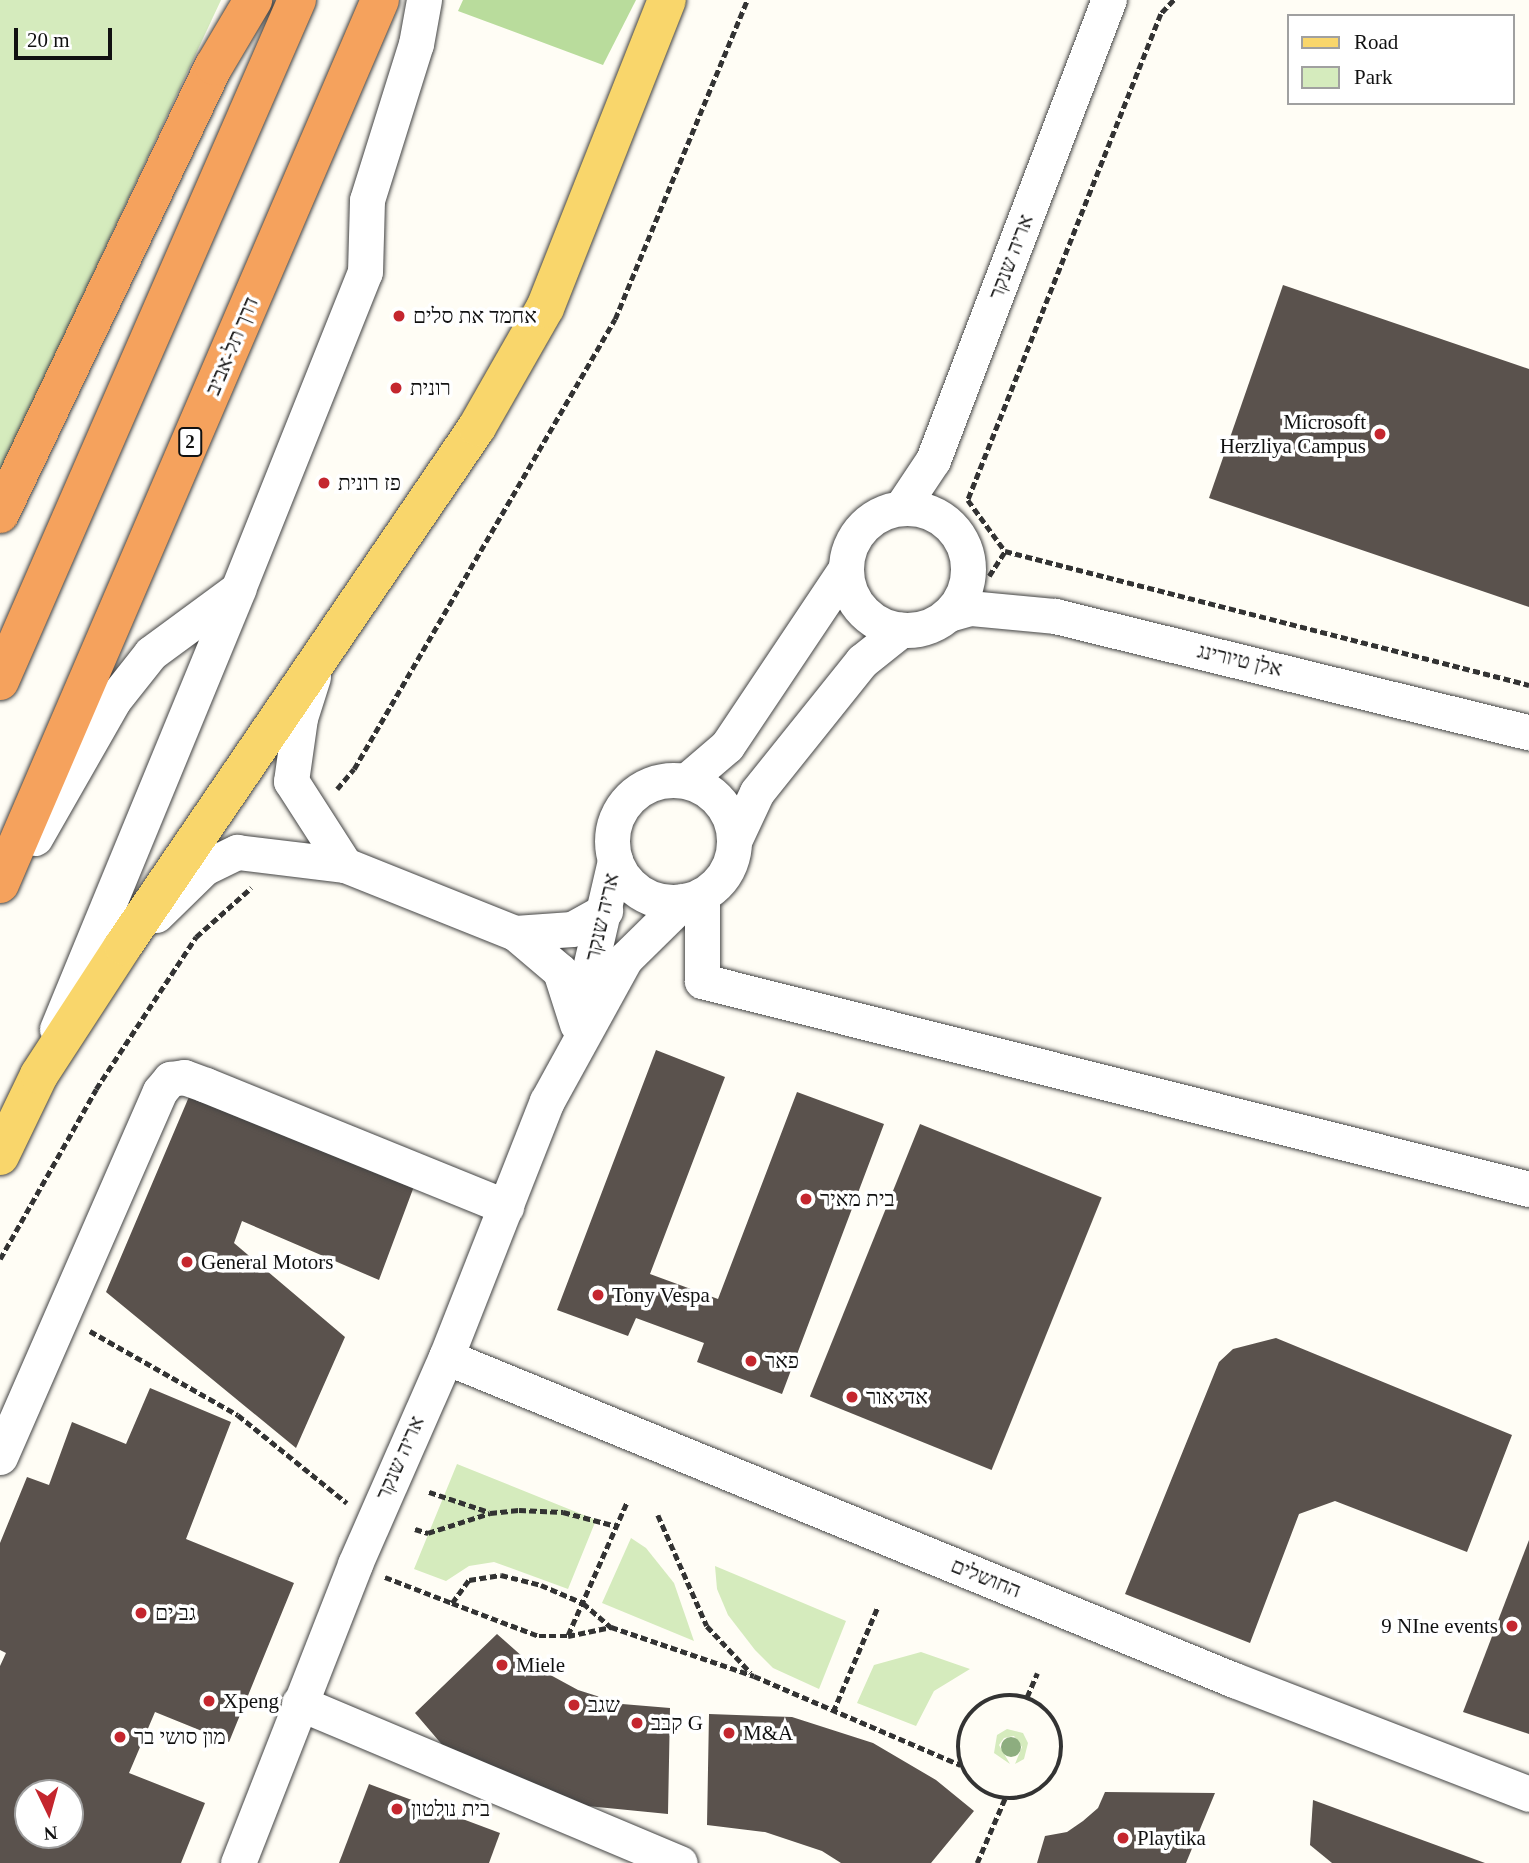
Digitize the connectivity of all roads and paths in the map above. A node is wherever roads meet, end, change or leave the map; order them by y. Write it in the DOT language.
graph roads {
  1 [pos="253,0"];
  2 [pos="297,0"];
  3 [pos="380,0"];
  4 [pos="424,0"];
  5 [pos="667,0"];
  6 [pos="747,0"];
  7 [pos="1109,0"];
  8 [pos="1174,0"];
  9 [pos="901,508"];
  10 [pos="0,514"];
  11 [pos="845,569"];
  12 [pos="238,589"];
  13 [pos="949,614"];
  14 [pos="901,630"];
  15 [pos="319,660"];
  16 [pos="0,681"];
  17 [pos="1529,685"];
  18 [pos="1529,732"];
  19 [pos="685,781"];
  20 [pos="314,817"];
  21 [pos="734,841"];
  22 [pos="283,854"];
  23 [pos="615,860"];
  24 [pos="345,865"];
  25 [pos="0,884"];
  26 [pos="693,898"];
  27 [pos="0,899"];
  28 [pos="605,911"];
  29 [pos="515,933"];
  30 [pos="123,946"];
  31 [pos="572,1040"];
  32 [pos="39,1075"];
  33 [pos="0,1156"];
  34 [pos="1529,1189"];
  35 [pos="506,1208"];
  36 [pos="0,1259"];
  37 [pos="95,1334"];
  38 [pos="446,1357"];
  39 [pos="0,1457"];
  40 [pos="429,1492"];
  41 [pos="627,1502"];
  42 [pos="490,1513"];
  43 [pos="659,1515"];
  44 [pos="372,1523"];
  45 [pos="616,1526"];
  46 [pos="415,1529"];
  47 [pos="355,1564"];
  48 [pos="452,1603"];
  49 [pos="583,1603"];
  50 [pos="878,1606"];
  51 [pos="611,1627"];
  52 [pos="568,1636"];
  53 [pos="1037,1673"];
  54 [pos="754,1676"];
  55 [pos="1027,1697"];
  56 [pos="299,1703"];
  57 [pos="833,1712"];
  58 [pos="961,1765"];
  59 [pos="1529,1794"];
  60 [pos="1005,1798"];
  61 [pos="238,1863"];
  62 [pos="680,1863"];
  63 [pos="978,1863"];
  1 -- 10 [label="highway"];
  2 -- 16 [label="highway"];
  3 -- 25 [label="highway, דרך תל-אביב / 2"];
  4 -- 12 [label="street"];
  5 -- 15 [label="main road"];
  6 -- 20 [label="path"];
  7 -- 9 [label="street, אריה שנקר"];
  8 -- 17 [label="path"];
  9 -- 11 [label="street"];
  9 -- 13 [label="street"];
  11 -- 14 [label="street"];
  11 -- 19 [label="street"];
  12 -- 27 [label="street"];
  12 -- 32 [label="street"];
  13 -- 14 [label="street"];
  13 -- 18 [label="street, אלן טיורינג"];
  14 -- 21 [label="street"];
  15 -- 20 [label="street"];
  15 -- 30 [label="main road"];
  19 -- 21 [label="street"];
  19 -- 23 [label="street"];
  20 -- 24 [label="street"];
  21 -- 26 [label="street"];
  22 -- 24 [label="street"];
  22 -- 30 [label="street"];
  22 -- 36 [label="path"];
  23 -- 26 [label="street"];
  23 -- 28 [label="street, אריה שנקר"];
  24 -- 29 [label="street"];
  26 -- 31 [label="street, אריה שנקר"];
  26 -- 34 [label="street"];
  28 -- 29 [label="street"];
  28 -- 31 [label="street, אריה שנקר"];
  29 -- 31 [label="street"];
  30 -- 32 [label="main road"];
  31 -- 35 [label="street, אריה שנקר"];
  32 -- 33 [label="main road"];
  35 -- 38 [label="street, אריה שנקר"];
  35 -- 39 [label="street"];
  37 -- 44 [label="path"];
  38 -- 44 [label="street, אריה שנקר"];
  38 -- 59 [label="street, החושלים"];
  40 -- 42 [label="path"];
  41 -- 45 [label="path"];
  42 -- 45 [label="path"];
  42 -- 46 [label="path"];
  43 -- 54 [label="path"];
  44 -- 47 [label="street, אריה שנקר"];
  45 -- 49 [label="path"];
  47 -- 48 [label="path"];
  47 -- 56 [label="street, אריה שנקר"];
  48 -- 49 [label="path"];
  48 -- 52 [label="path"];
  49 -- 51 [label="path"];
  49 -- 52 [label="path"];
  50 -- 57 [label="path"];
  51 -- 52 [label="path"];
  51 -- 54 [label="path"];
  53 -- 55 [label="path"];
  54 -- 57 [label="path"];
  55 -- 58 [label="path"];
  55 -- 60 [label="path"];
  56 -- 61 [label="street, אריה שנקר"];
  56 -- 62 [label="street"];
  57 -- 58 [label="path"];
  58 -- 60 [label="path"];
  60 -- 63 [label="path"];
}
